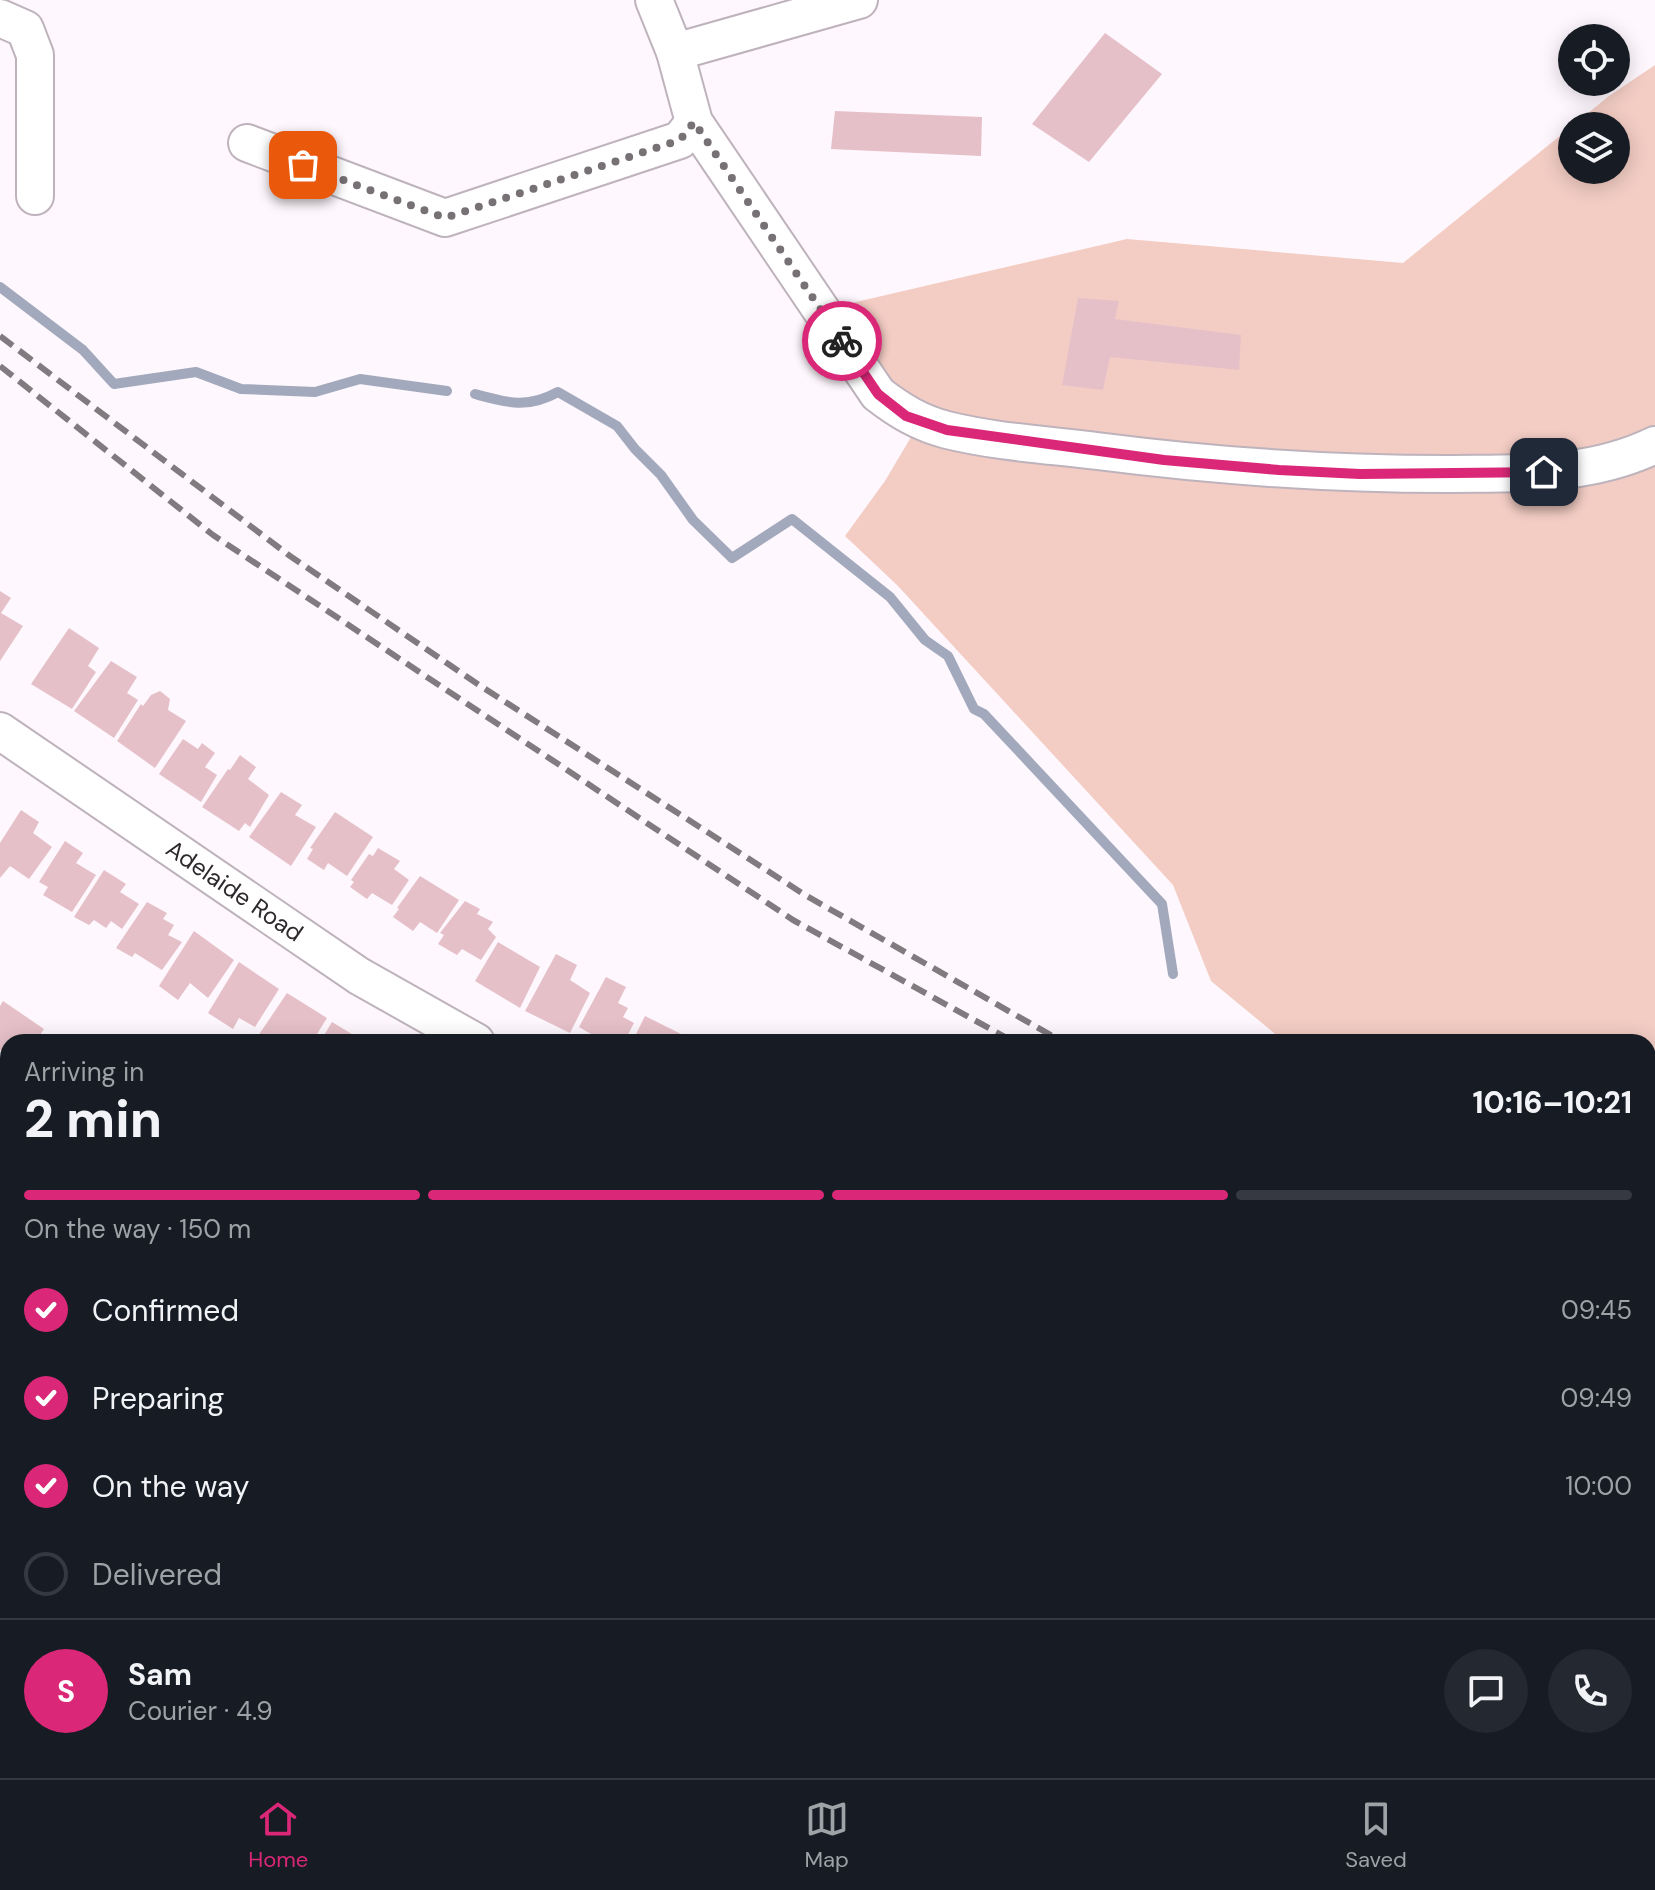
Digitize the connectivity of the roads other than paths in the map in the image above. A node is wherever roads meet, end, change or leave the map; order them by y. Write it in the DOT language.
graph roads {
  1 [pos="654,0"];
  2 [pos="859,0"];
  3 [pos="0,18"];
  4 [pos="675,52"];
  5 [pos="694,122"];
  6 [pos="247,143"];
  7 [pos="35,196"];
  8 [pos="1655,445"];
  9 [pos="0,731"];
  10 [pos="462,1034"];
  1 -- 4 [label="street"];
  2 -- 4 [label="street"];
  3 -- 7 [label="street"];
  4 -- 5 [label="street"];
  5 -- 6 [label="street"];
  5 -- 8 [label="street"];
  9 -- 10 [label="street, Adelaide Road"];
}
